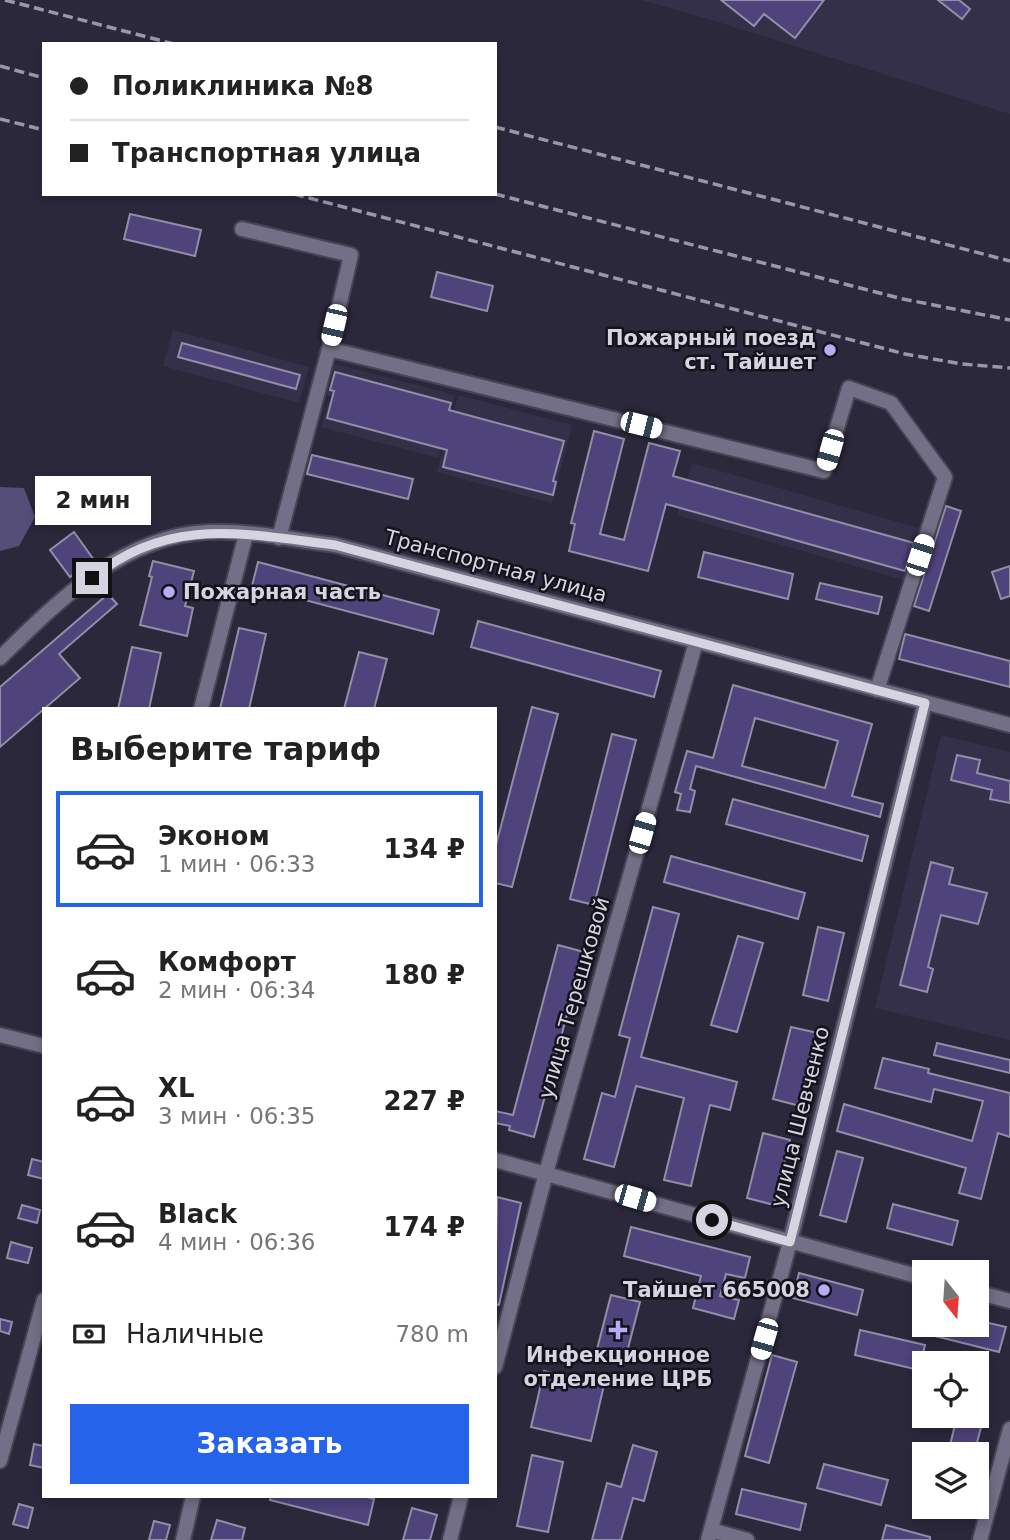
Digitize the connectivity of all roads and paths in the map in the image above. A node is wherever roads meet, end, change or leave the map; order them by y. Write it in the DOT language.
graph roads {
  1 [pos="242,229"];
  2 [pos="329,348"];
  3 [pos="246,534"];
  4 [pos="279,538"];
  5 [pos="696,642"];
  6 [pos="0,658"];
  7 [pos="877,690"];
  8 [pos="925,703"];
  9 [pos="202,707"];
  10 [pos="1010,725"];
  11 [pos="0,1035"];
  12 [pos="42,1046"];
  13 [pos="497,1161"];
  14 [pos="546,1173"];
  15 [pos="790,1242"];
  16 [pos="912,1275"];
  17 [pos="989,1295"];
  18 [pos="1010,1301"];
  19 [pos="42,1307"];
  20 [pos="497,1359"];
  21 [pos="1010,1429"];
  22 [pos="0,1461"];
  23 [pos="193,1498"];
  24 [pos="460,1498"];
  25 [pos="709,1535"];
  26 [pos="183,1540"];
  27 [pos="450,1540"];
  28 [pos="747,1540"];
  29 [pos="980,1540"];
  1 -- 2 [label="street"];
  2 -- 4 [label="street"];
  2 -- 7 [label="street"];
  3 -- 4 [label="street, Транспортная улица"];
  3 -- 6 [label="street, Транспортная улица"];
  3 -- 9 [label="street"];
  4 -- 5 [label="street, Транспортная улица"];
  5 -- 7 [label="street, Транспортная улица"];
  5 -- 14 [label="street, улица Терешковой"];
  7 -- 8 [label="street, Транспортная улица"];
  8 -- 10 [label="street, Транспортная улица"];
  8 -- 15 [label="street, улица Шевченко"];
  11 -- 12 [label="street"];
  13 -- 14 [label="street"];
  14 -- 15 [label="street"];
  14 -- 20 [label="street, улица Терешковой"];
  15 -- 16 [label="street"];
  15 -- 25 [label="street, улица Шевченко"];
  17 -- 18 [label="street"];
  19 -- 22 [label="street"];
  21 -- 29 [label="street"];
  23 -- 26 [label="street"];
  24 -- 27 [label="street"];
  25 -- 28 [label="street"];
}
